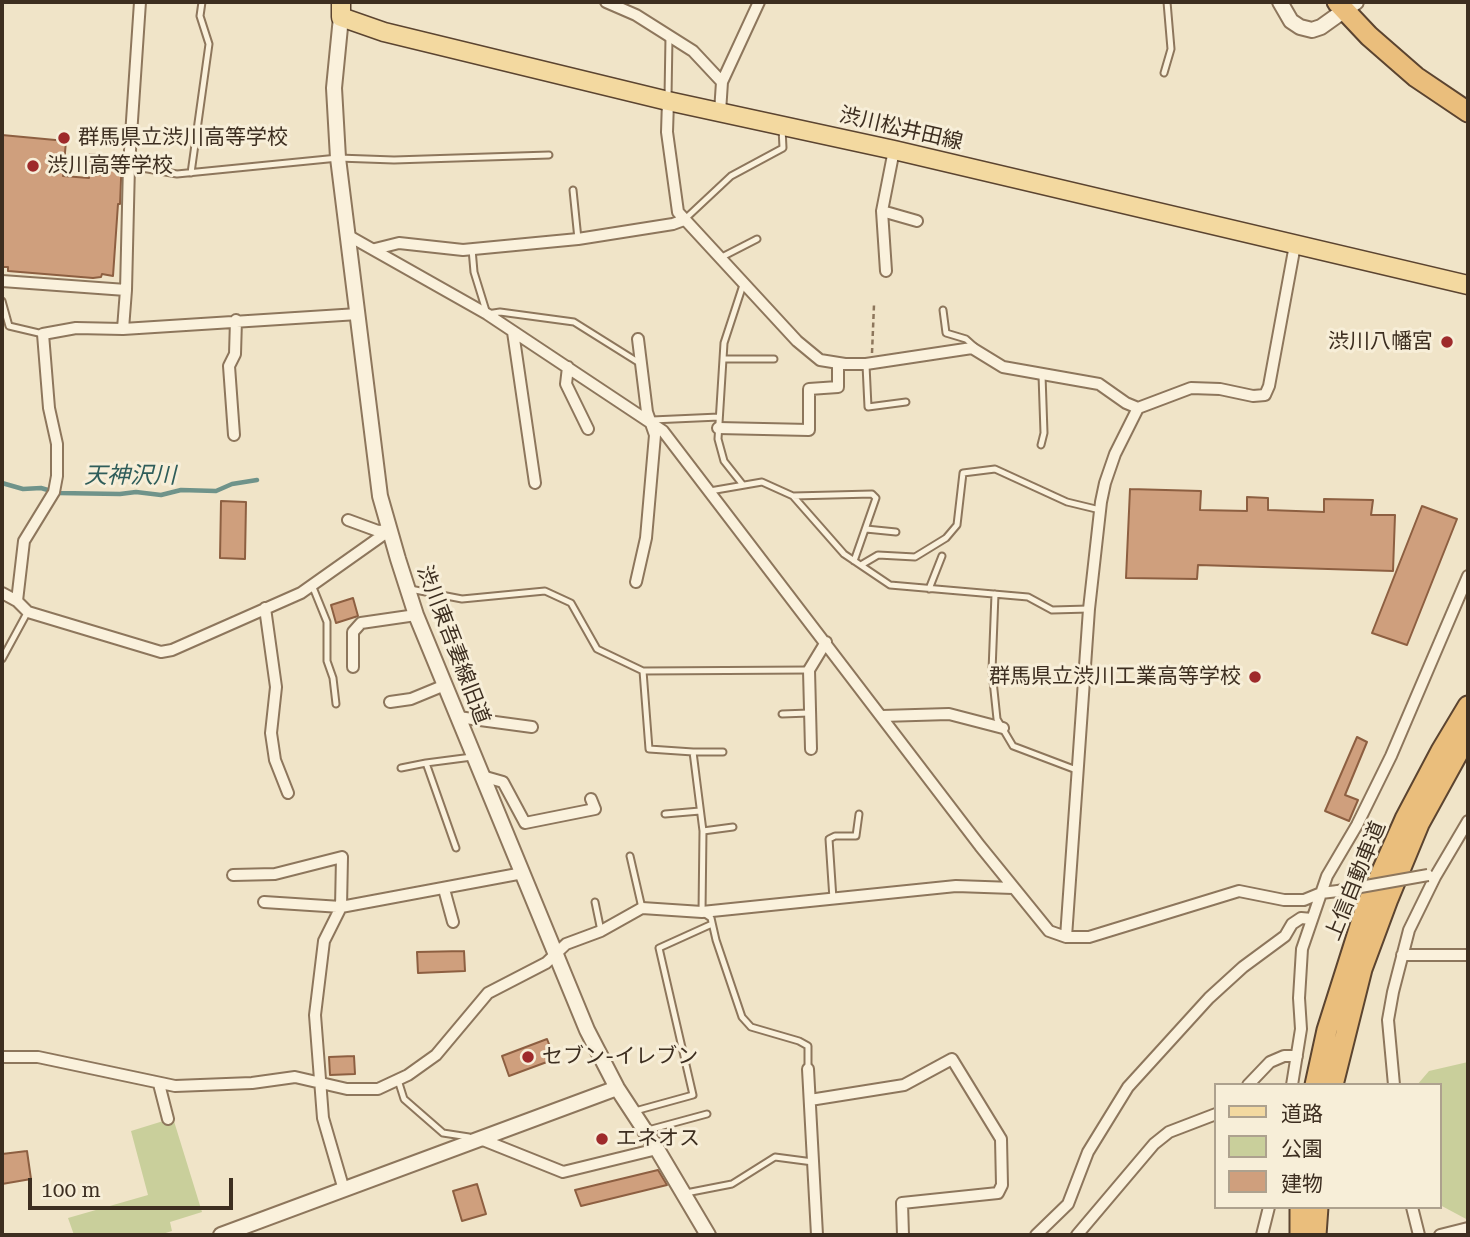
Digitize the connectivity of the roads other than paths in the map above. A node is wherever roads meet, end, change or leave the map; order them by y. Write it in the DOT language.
graph roads {
  1 [pos="140,2"];
  2 [pos="202,2"];
  3 [pos="606,2"];
  4 [pos="759,2"];
  5 [pos="1167,2"];
  6 [pos="1280,2"];
  7 [pos="1346,5"];
  8 [pos="341,10"];
  9 [pos="669,36"];
  10 [pos="1164,73"];
  11 [pos="722,82"];
  12 [pos="668,101"];
  13 [pos="720,112"];
  14 [pos="1468,112"];
  15 [pos="782,127"];
  16 [pos="894,150"];
  17 [pos="549,155"];
  18 [pos="338,158"];
  19 [pos="129,165"];
  20 [pos="191,173"];
  21 [pos="573,190"];
  22 [pos="882,212"];
  23 [pos="684,220"];
  24 [pos="917,221"];
  25 [pos="349,236"];
  26 [pos="578,239"];
  27 [pos="757,239"];
  28 [pos="1295,245"];
  29 [pos="376,249"];
  30 [pos="472,249"];
  31 [pos="720,258"];
  32 [pos="887,271"];
  33 [pos="2,281"];
  34 [pos="743,284"];
  35 [pos="1468,285"];
  36 [pos="126,290"];
  37 [pos="2,300"];
  38 [pos="943,310"];
  39 [pos="358,314"];
  40 [pos="486,314"];
  41 [pos="4,318"];
  42 [pos="236,320"];
  43 [pos="123,329"];
  44 [pos="513,331"];
  45 [pos="43,334"];
  46 [pos="638,339"];
  47 [pos="986,357"];
  48 [pos="724,359"];
  49 [pos="774,359"];
  50 [pos="838,363"];
  51 [pos="641,364"];
  52 [pos="869,364"];
  53 [pos="568,367"];
  54 [pos="1042,374"];
  55 [pos="906,401"];
  56 [pos="1138,408"];
  57 [pos="649,420"];
  58 [pos="719,422"];
  59 [pos="588,429"];
  60 [pos="234,435"];
  61 [pos="1041,445"];
  62 [pos="535,483"];
  63 [pos="743,485"];
  64 [pos="710,491"];
  65 [pos="793,496"];
  66 [pos="1100,509"];
  67 [pos="348,520"];
  68 [pos="866,529"];
  69 [pos="390,530"];
  70 [pos="896,532"];
  71 [pos="942,555"];
  72 [pos="854,561"];
  73 [pos="861,565"];
  74 [pos="1468,576"];
  75 [pos="636,582"];
  76 [pos="312,585"];
  77 [pos="407,589"];
  78 [pos="929,589"];
  79 [pos="2,593"];
  80 [pos="995,594"];
  81 [pos="16,601"];
  82 [pos="265,608"];
  83 [pos="1089,609"];
  84 [pos="28,612"];
  85 [pos="416,615"];
  86 [pos="826,642"];
  87 [pos="2,659"];
  88 [pos="353,667"];
  89 [pos="809,670"];
  90 [pos="643,671"];
  91 [pos="445,685"];
  92 [pos="390,702"];
  93 [pos="335,704"];
  94 [pos="1468,706"];
  95 [pos="809,713"];
  96 [pos="782,714"];
  97 [pos="882,716"];
  98 [pos="458,717"];
  99 [pos="532,727"];
  100 [pos="1003,728"];
  101 [pos="1468,735"];
  102 [pos="811,748"];
  103 [pos="693,752"];
  104 [pos="723,752"];
  105 [pos="473,757"];
  106 [pos="426,763"];
  107 [pos="401,768"];
  108 [pos="1079,771"];
  109 [pos="482,776"];
  110 [pos="288,793"];
  111 [pos="591,799"];
  112 [pos="700,811"];
  113 [pos="665,814"];
  114 [pos="859,814"];
  115 [pos="1468,821"];
  116 [pos="733,827"];
  117 [pos="703,831"];
  118 [pos="456,848"];
  119 [pos="631,856"];
  120 [pos="523,873"];
  121 [pos="233,875"];
  122 [pos="1432,876"];
  123 [pos="1013,888"];
  124 [pos="443,889"];
  125 [pos="1321,893"];
  126 [pos="833,899"];
  127 [pos="264,902"];
  128 [pos="595,902"];
  129 [pos="341,907"];
  130 [pos="642,908"];
  131 [pos="702,912"];
  132 [pos="1312,919"];
  133 [pos="453,922"];
  134 [pos="712,925"];
  135 [pos="601,931"];
  136 [pos="1066,937"];
  137 [pos="1402,955"];
  138 [pos="1468,955"];
  139 [pos="556,956"];
  140 [pos="1297,1056"];
  141 [pos="2,1057"];
  142 [pos="808,1069"];
  143 [pos="398,1080"];
  144 [pos="320,1083"];
  145 [pos="1250,1083"];
  146 [pos="1292,1083"];
  147 [pos="1315,1083"];
  148 [pos="1334,1083"];
  149 [pos="1394,1083"];
  150 [pos="159,1084"];
  151 [pos="617,1088"];
  152 [pos="810,1100"];
  153 [pos="632,1112"];
  154 [pos="707,1114"];
  155 [pos="1214,1115"];
  156 [pos="169,1119"];
  157 [pos="645,1131"];
  158 [pos="483,1140"];
  159 [pos="657,1149"];
  160 [pos="813,1162"];
  161 [pos="344,1190"];
  162 [pos="683,1194"];
  163 [pos="1268,1209"];
  164 [pos="1300,1209"];
  165 [pos="1318,1209"];
  166 [pos="1412,1209"];
  167 [pos="1468,1228"];
  168 [pos="221,1235"];
  169 [pos="708,1235"];
  170 [pos="817,1235"];
  171 [pos="903,1235"];
  172 [pos="1036,1235"];
  173 [pos="1077,1235"];
  174 [pos="1262,1235"];
  175 [pos="1300,1235"];
  176 [pos="1316,1235"];
  177 [pos="1419,1235"];
  178 [pos="1440,1235"];
  1 -- 19 [label="street"];
  2 -- 20 [label="lane"];
  3 -- 9 [label="street"];
  4 -- 11 [label="street"];
  5 -- 10 [label="lane"];
  6 -- 7 [label="street"];
  7 -- 14 [label="highway"];
  8 -- 12 [label="main road, 渋川松井田線"];
  8 -- 18 [label="street, 渋川東吾妻線旧道"];
  9 -- 11 [label="street"];
  9 -- 12 [label="lane"];
  11 -- 13 [label="street"];
  12 -- 13 [label="main road, 渋川松井田線"];
  12 -- 23 [label="street"];
  13 -- 15 [label="main road, 渋川松井田線"];
  15 -- 16 [label="main road, 渋川松井田線"];
  15 -- 23 [label="lane"];
  16 -- 22 [label="street"];
  16 -- 28 [label="main road, 渋川松井田線"];
  17 -- 18 [label="lane"];
  18 -- 20 [label="lane"];
  18 -- 25 [label="street, 渋川東吾妻線旧道"];
  19 -- 20 [label="lane"];
  19 -- 36 [label="street"];
  21 -- 26 [label="lane"];
  22 -- 24 [label="street"];
  22 -- 32 [label="street"];
  23 -- 26 [label="street"];
  23 -- 31 [label="street"];
  25 -- 29 [label="street"];
  25 -- 39 [label="street, 渋川東吾妻線旧道"];
  26 -- 30 [label="street"];
  27 -- 31 [label="lane"];
  28 -- 35 [label="main road, 渋川松井田線"];
  28 -- 56 [label="street"];
  29 -- 30 [label="street"];
  29 -- 40 [label="street"];
  30 -- 40 [label="lane"];
  31 -- 34 [label="street"];
  33 -- 36 [label="street"];
  34 -- 48 [label="lane"];
  34 -- 50 [label="street"];
  36 -- 43 [label="street"];
  37 -- 41 [label="lane"];
  38 -- 47 [label="lane"];
  39 -- 42 [label="street"];
  39 -- 69 [label="street, 渋川東吾妻線旧道"];
  40 -- 44 [label="street"];
  40 -- 51 [label="lane"];
  41 -- 45 [label="lane"];
  42 -- 43 [label="street"];
  42 -- 60 [label="street"];
  43 -- 45 [label="street"];
  44 -- 53 [label="street"];
  44 -- 62 [label="street"];
  45 -- 81 [label="street"];
  46 -- 51 [label="street"];
  47 -- 52 [label="street"];
  47 -- 54 [label="street"];
  48 -- 49 [label="lane"];
  48 -- 58 [label="lane"];
  50 -- 52 [label="street"];
  50 -- 58 [label="street"];
  51 -- 57 [label="street"];
  52 -- 55 [label="lane"];
  53 -- 57 [label="street"];
  53 -- 59 [label="street"];
  54 -- 56 [label="street"];
  54 -- 61 [label="lane"];
  56 -- 66 [label="street"];
  57 -- 58 [label="lane"];
  57 -- 64 [label="street"];
  57 -- 75 [label="street"];
  58 -- 63 [label="lane"];
  63 -- 64 [label="lane"];
  63 -- 65 [label="lane"];
  64 -- 86 [label="street"];
  65 -- 68 [label="lane"];
  65 -- 72 [label="lane"];
  66 -- 73 [label="lane"];
  66 -- 83 [label="street"];
  67 -- 69 [label="street"];
  68 -- 70 [label="lane"];
  68 -- 72 [label="lane"];
  69 -- 76 [label="street"];
  69 -- 77 [label="street, 渋川東吾妻線旧道"];
  71 -- 78 [label="lane"];
  72 -- 73 [label="lane"];
  73 -- 78 [label="lane"];
  74 -- 125 [label="street"];
  76 -- 82 [label="street"];
  76 -- 93 [label="lane"];
  77 -- 85 [label="street, 渋川東吾妻線旧道"];
  77 -- 90 [label="lane"];
  78 -- 80 [label="lane"];
  79 -- 81 [label="street"];
  80 -- 83 [label="lane"];
  80 -- 100 [label="lane"];
  81 -- 84 [label="street"];
  82 -- 84 [label="street"];
  82 -- 110 [label="street"];
  83 -- 108 [label="street"];
  84 -- 87 [label="lane"];
  85 -- 88 [label="street"];
  85 -- 91 [label="street, 渋川東吾妻線旧道"];
  86 -- 89 [label="street"];
  86 -- 97 [label="street"];
  89 -- 90 [label="lane"];
  89 -- 95 [label="street"];
  90 -- 103 [label="lane"];
  91 -- 92 [label="street"];
  91 -- 98 [label="street, 渋川東吾妻線旧道"];
  94 -- 147 [label="highway, 上信自動車道"];
  95 -- 96 [label="lane"];
  95 -- 102 [label="street"];
  97 -- 100 [label="street"];
  97 -- 123 [label="street"];
  98 -- 99 [label="street"];
  98 -- 105 [label="street, 渋川東吾妻線旧道"];
  100 -- 108 [label="lane"];
  101 -- 148 [label="highway, 上信自動車道"];
  103 -- 104 [label="lane"];
  103 -- 112 [label="lane"];
  105 -- 106 [label="lane"];
  105 -- 109 [label="street, 渋川東吾妻線旧道"];
  106 -- 107 [label="lane"];
  106 -- 118 [label="lane"];
  108 -- 136 [label="street"];
  109 -- 111 [label="street"];
  109 -- 120 [label="street, 渋川東吾妻線旧道"];
  112 -- 113 [label="lane"];
  112 -- 117 [label="lane"];
  114 -- 126 [label="lane"];
  115 -- 122 [label="street"];
  116 -- 117 [label="lane"];
  117 -- 131 [label="lane"];
  119 -- 130 [label="lane"];
  120 -- 124 [label="street"];
  120 -- 139 [label="street, 渋川東吾妻線旧道"];
  121 -- 129 [label="street"];
  122 -- 125 [label="street, bridge"];
  122 -- 137 [label="street"];
  123 -- 126 [label="street"];
  123 -- 136 [label="street"];
  124 -- 129 [label="street"];
  124 -- 133 [label="street"];
  125 -- 132 [label="street"];
  125 -- 136 [label="street"];
  126 -- 131 [label="street"];
  127 -- 129 [label="street"];
  128 -- 135 [label="lane"];
  129 -- 144 [label="street"];
  130 -- 131 [label="street"];
  130 -- 135 [label="street"];
  131 -- 134 [label="lane"];
  132 -- 140 [label="street"];
  132 -- 172 [label="street"];
  134 -- 142 [label="lane"];
  134 -- 153 [label="lane"];
  135 -- 139 [label="street"];
  137 -- 138 [label="street"];
  137 -- 149 [label="street"];
  139 -- 143 [label="street"];
  139 -- 151 [label="street, 渋川東吾妻線旧道"];
  140 -- 145 [label="street"];
  140 -- 146 [label="street"];
  141 -- 150 [label="street"];
  142 -- 152 [label="street"];
  143 -- 144 [label="street"];
  143 -- 158 [label="lane"];
  144 -- 150 [label="street"];
  144 -- 161 [label="street"];
  150 -- 156 [label="street"];
  151 -- 153 [label="street, 渋川東吾妻線旧道"];
  151 -- 158 [label="street"];
  152 -- 160 [label="street"];
  152 -- 171 [label="street"];
  153 -- 157 [label="street, 渋川東吾妻線旧道"];
  154 -- 157 [label="lane"];
  155 -- 173 [label="street"];
  157 -- 159 [label="street, 渋川東吾妻線旧道"];
  158 -- 159 [label="street"];
  158 -- 161 [label="street"];
  159 -- 162 [label="street, 渋川東吾妻線旧道"];
  160 -- 162 [label="lane"];
  160 -- 170 [label="street"];
  161 -- 168 [label="street"];
  162 -- 169 [label="street, 渋川東吾妻線旧道"];
  163 -- 174 [label="street"];
  164 -- 175 [label="highway"];
  165 -- 176 [label="highway"];
  166 -- 177 [label="street"];
  167 -- 178 [label="street"];
}
